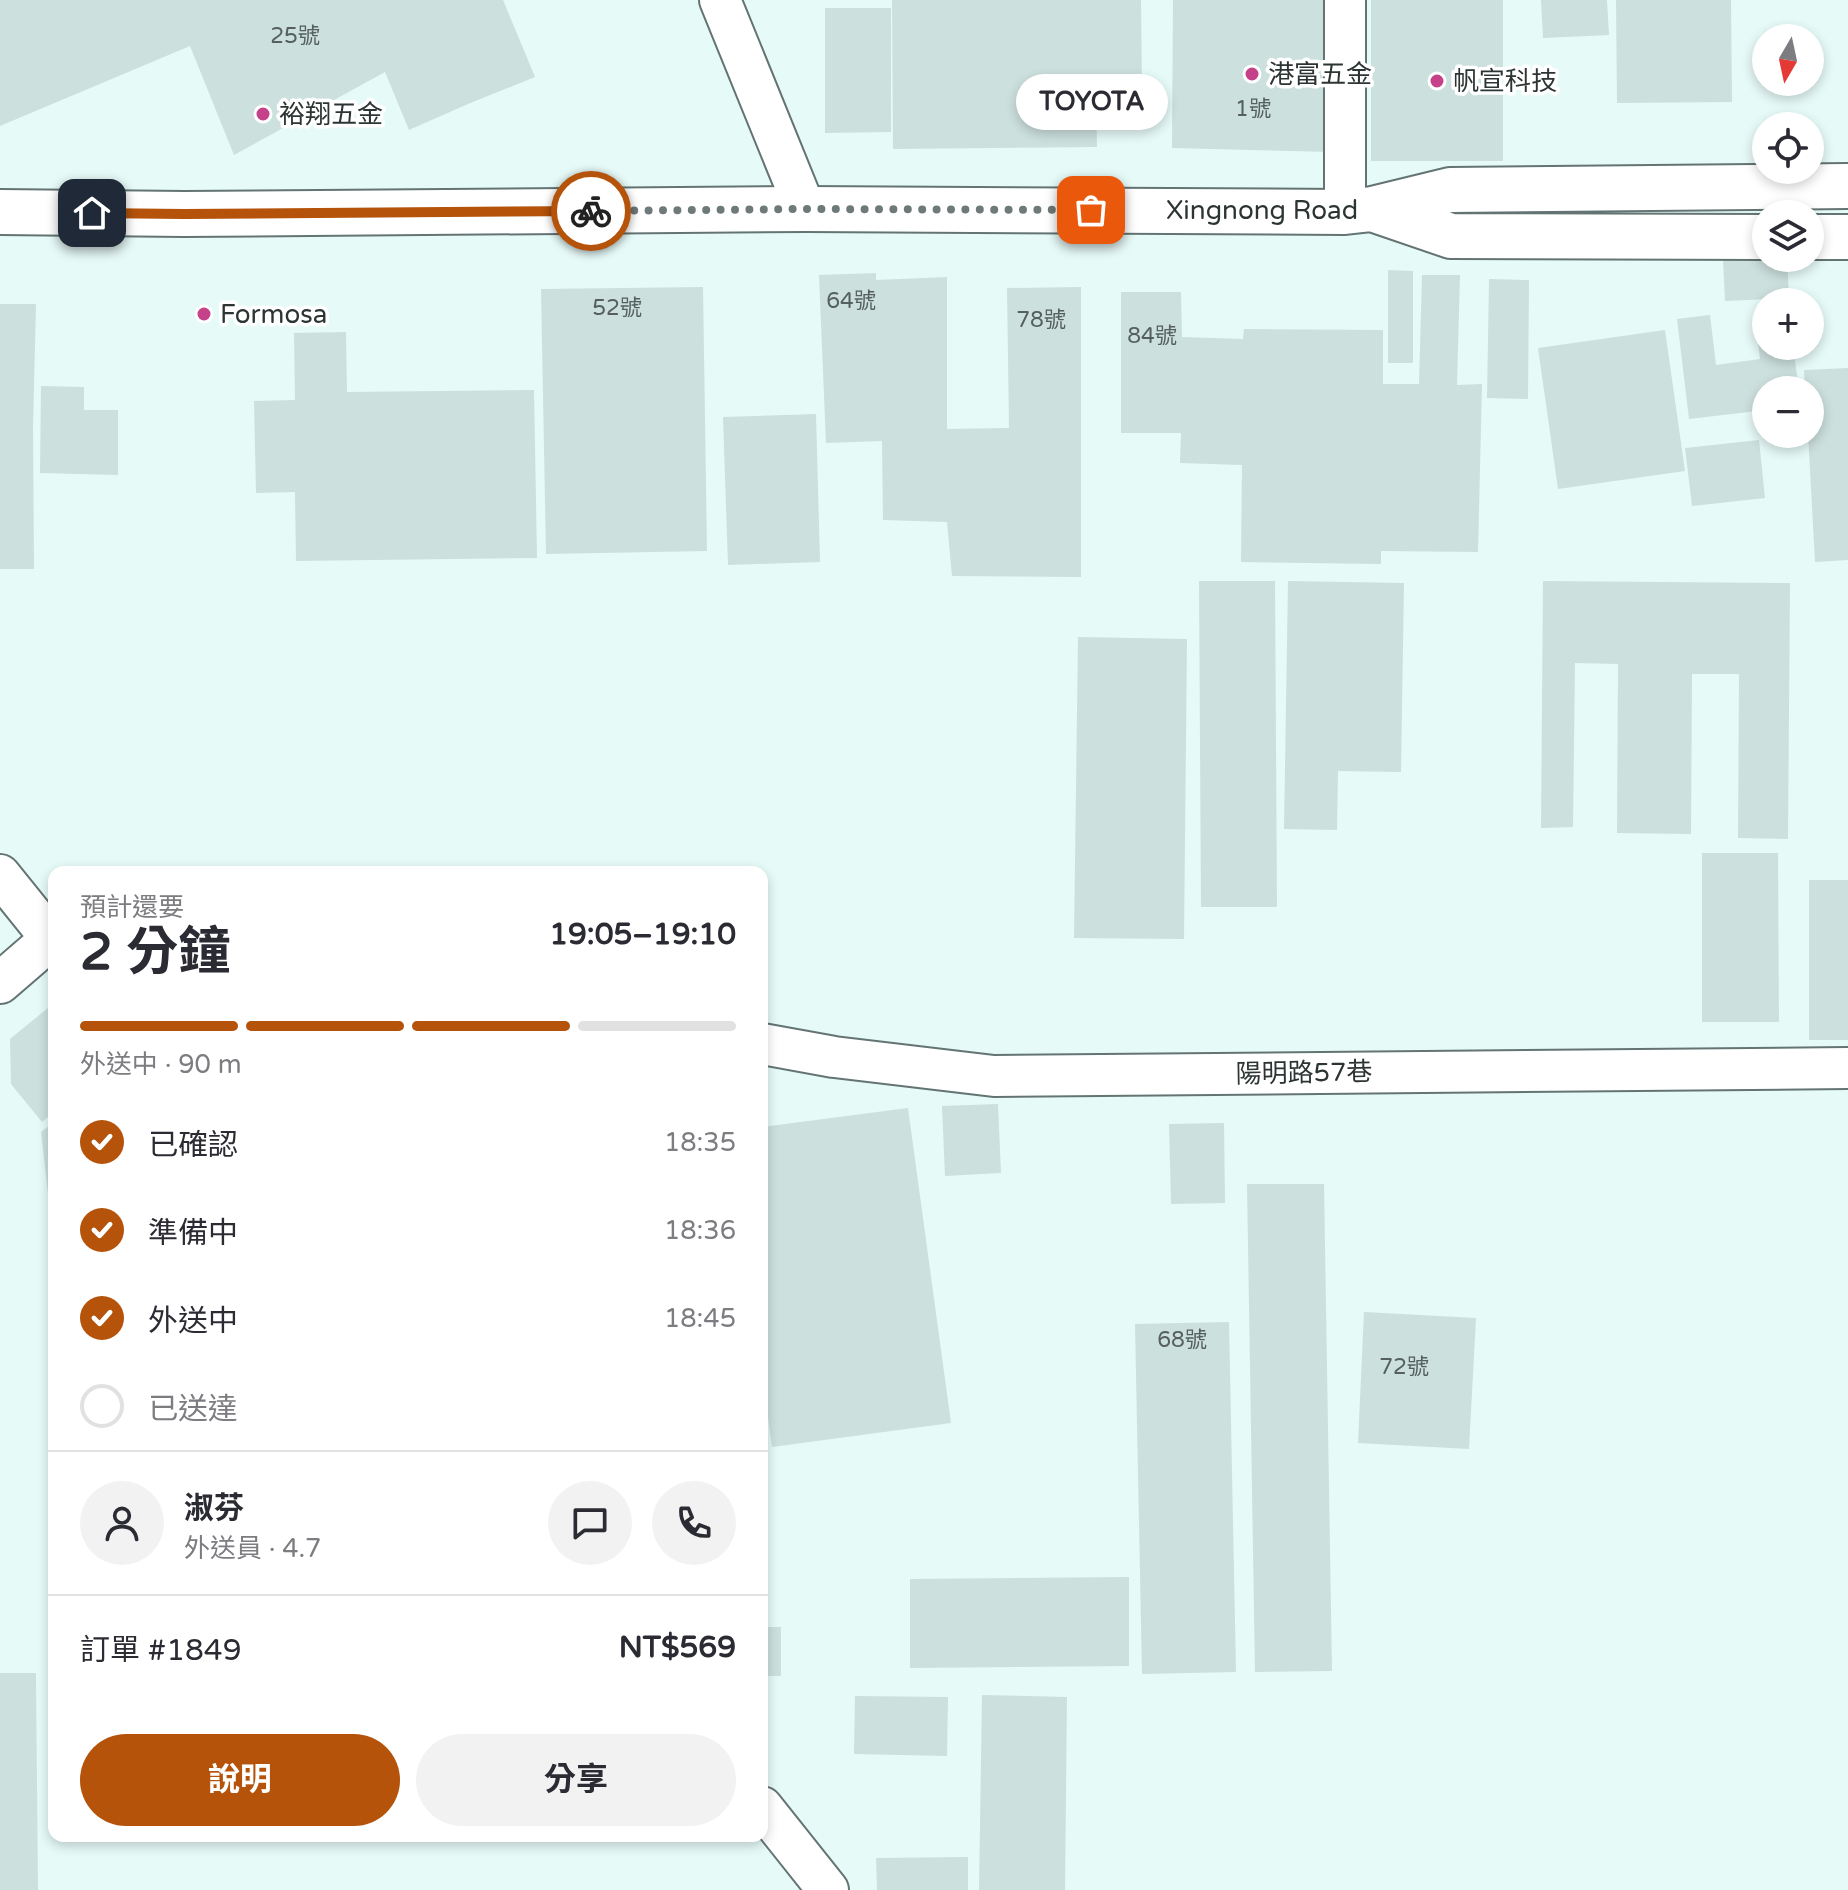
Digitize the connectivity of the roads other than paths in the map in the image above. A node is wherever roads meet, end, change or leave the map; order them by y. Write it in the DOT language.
graph roads {
  1 [pos="720,0"];
  2 [pos="1345,0"];
  3 [pos="1848,186"];
  4 [pos="805,209"];
  5 [pos="1358,211"];
  6 [pos="0,212"];
  7 [pos="1752,237"];
  8 [pos="1824,237"];
  9 [pos="1848,237"];
  10 [pos="0,875"];
  11 [pos="48,934"];
  12 [pos="48,944"];
  13 [pos="0,983"];
  14 [pos="768,1045"];
  15 [pos="1848,1068"];
  16 [pos="768,1815"];
  17 [pos="828,1890"];
  1 -- 4 [label="street"];
  2 -- 5 [label="street"];
  3 -- 5 [label="main road, Xingnong Road"];
  4 -- 5 [label="main road, Xingnong Road"];
  4 -- 6 [label="main road, Xingnong Road"];
  5 -- 7 [label="main road, Xingnong Road"];
  8 -- 9 [label="main road"];
  10 -- 11 [label="street"];
  12 -- 13 [label="street"];
  14 -- 15 [label="street, 陽明路57巷"];
  16 -- 17 [label="street"];
}
